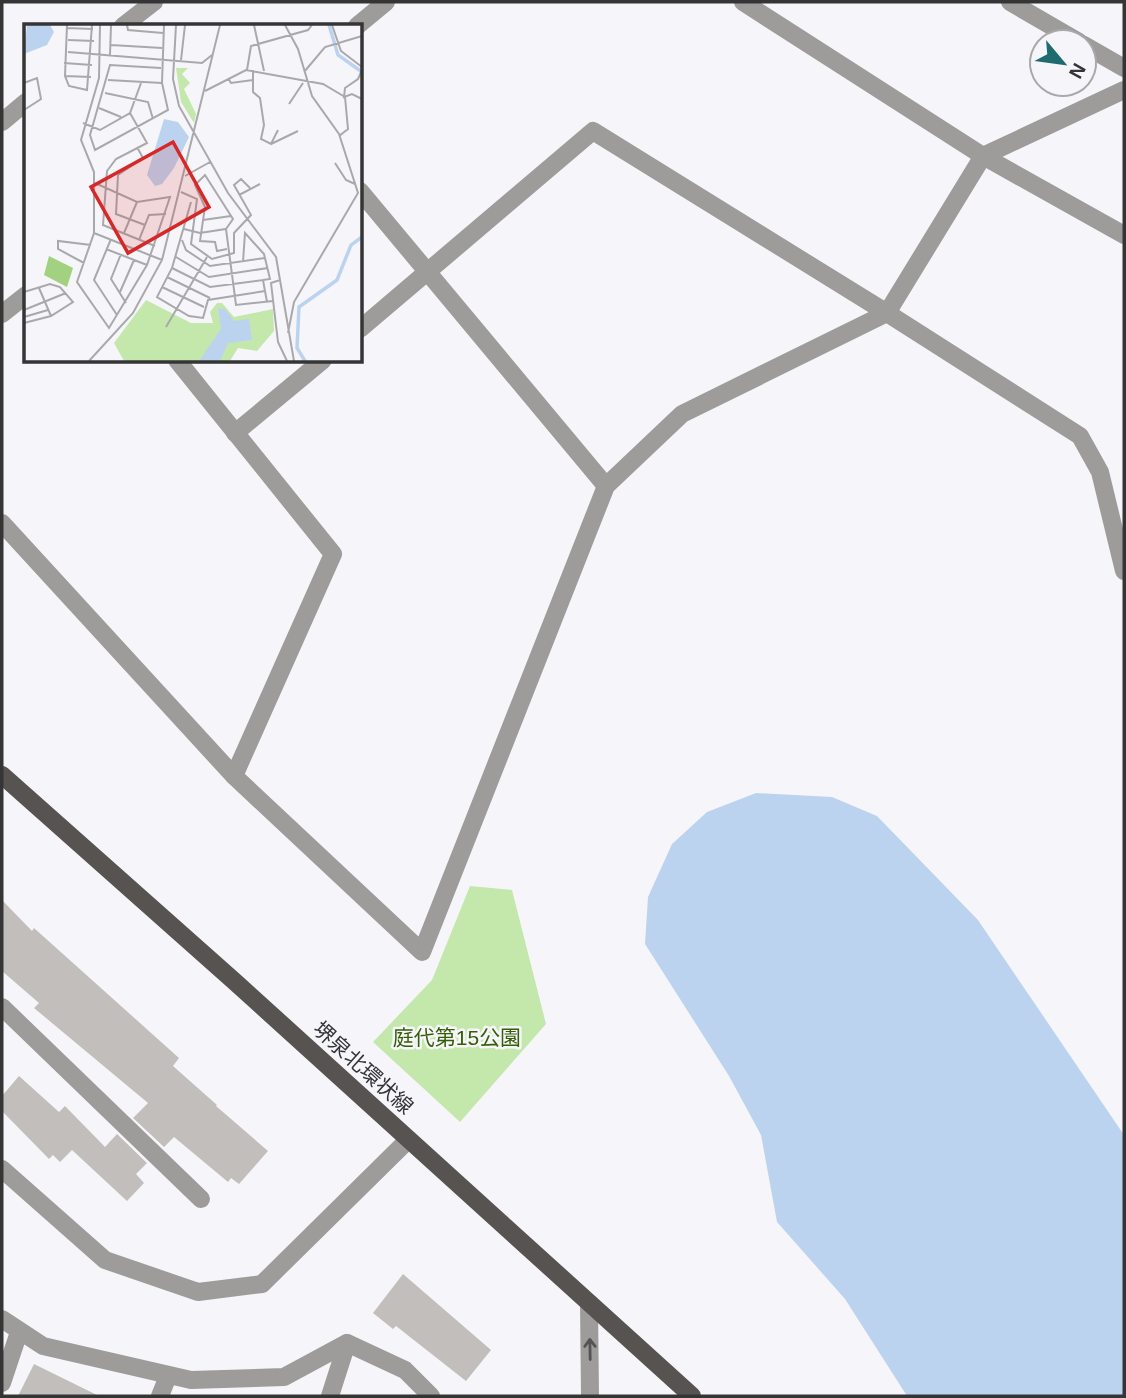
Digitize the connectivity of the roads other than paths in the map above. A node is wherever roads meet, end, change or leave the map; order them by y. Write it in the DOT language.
graph roads {
  1 [pos="154,2"];
  2 [pos="386,2"];
  3 [pos="743,2"];
  4 [pos="1010,2"];
  5 [pos="126,24"];
  6 [pos="359,24"];
  7 [pos="1055,28"];
  8 [pos="1098,53"];
  9 [pos="1124,68"];
  10 [pos="1124,90"];
  11 [pos="24,104"];
  12 [pos="2,122"];
  13 [pos="983,156"];
  14 [pos="362,193"];
  15 [pos="1124,236"];
  16 [pos="429,272"];
  17 [pos="24,297"];
  18 [pos="887,313"];
  19 [pos="2,314"];
  20 [pos="362,327"];
  21 [pos="179,362"];
  22 [pos="321,362"];
  23 [pos="235,433"];
  24 [pos="606,486"];
  25 [pos="2,523"];
  26 [pos="1124,571"];
  27 [pos="2,775"];
  28 [pos="234,776"];
  29 [pos="2,1007"];
  30 [pos="408,1140"];
  31 [pos="2,1169"];
  32 [pos="201,1199"];
  33 [pos="589,1303"];
  34 [pos="2,1319"];
  35 [pos="19,1332"];
  36 [pos="347,1343"];
  37 [pos="168,1376"];
  38 [pos="2,1383"];
  39 [pos="160,1396"];
  40 [pos="330,1396"];
  41 [pos="431,1396"];
  42 [pos="590,1396"];
  43 [pos="692,1396"];
  1 -- 5 [label="street"];
  2 -- 6 [label="street"];
  3 -- 13 [label="street"];
  4 -- 7 [label="street"];
  8 -- 9 [label="street"];
  10 -- 13 [label="street"];
  11 -- 12 [label="street"];
  13 -- 15 [label="street"];
  13 -- 18 [label="street"];
  14 -- 16 [label="street"];
  16 -- 18 [label="street"];
  16 -- 20 [label="street"];
  16 -- 24 [label="street"];
  17 -- 19 [label="street"];
  18 -- 24 [label="street"];
  18 -- 26 [label="street"];
  21 -- 23 [label="street"];
  22 -- 23 [label="street"];
  23 -- 28 [label="street"];
  24 -- 28 [label="street"];
  25 -- 28 [label="street"];
  27 -- 30 [label="main road, 堺泉北環状線"];
  29 -- 32 [label="street"];
  30 -- 31 [label="street"];
  30 -- 33 [label="main road, 堺泉北環状線"];
  42 -- 33 [label="street, one-way"];
  33 -- 43 [label="main road, 堺泉北環状線"];
  34 -- 35 [label="street"];
  35 -- 37 [label="street"];
  35 -- 38 [label="street"];
  36 -- 37 [label="street"];
  36 -- 40 [label="street"];
  36 -- 41 [label="street"];
  37 -- 39 [label="street"];
}
